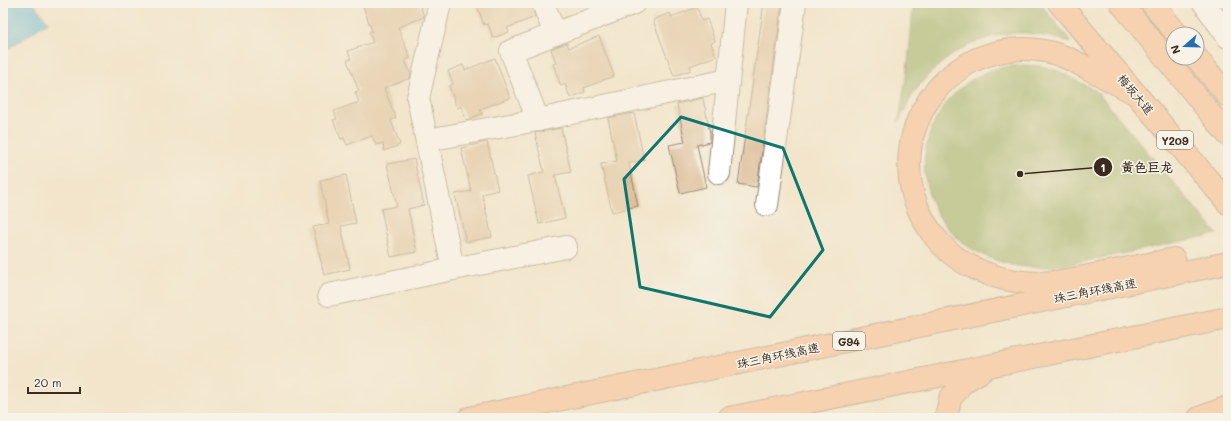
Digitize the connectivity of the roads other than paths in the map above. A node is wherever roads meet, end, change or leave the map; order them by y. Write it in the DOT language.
graph roads {
  1 [pos="440,3"];
  2 [pos="542,3"];
  3 [pos="634,3"];
  4 [pos="736,3"];
  5 [pos="795,3"];
  6 [pos="1059,3"];
  7 [pos="1121,3"];
  8 [pos="1152,3"];
  9 [pos="1204,3"];
  10 [pos="1171,26"];
  11 [pos="555,34"];
  12 [pos="1228,37"];
  13 [pos="1204,66"];
  14 [pos="728,80"];
  15 [pos="1136,94"];
  16 [pos="1228,96"];
  17 [pos="538,120"];
  18 [pos="1228,135"];
  19 [pos="427,140"];
  20 [pos="719,173"];
  21 [pos="1228,204"];
  22 [pos="766,205"];
  23 [pos="566,247"];
  24 [pos="1228,248"];
  25 [pos="1228,263"];
  26 [pos="453,269"];
  27 [pos="330,295"];
  28 [pos="1228,318"];
  29 [pos="994,365"];
  30 [pos="1228,407"];
  31 [pos="469,418"];
  32 [pos="729,418"];
  33 [pos="946,418"];
  34 [pos="1199,418"];
  1 -- 19 [label="street"];
  2 -- 11 [label="street"];
  3 -- 11 [label="street"];
  4 -- 14 [label="street"];
  5 -- 22 [label="street"];
  6 -- 15 [label="main road, 梅坂大道 / Y209"];
  7 -- 18 [label="main road"];
  8 -- 10 [label="main road"];
  9 -- 12 [label="street"];
  11 -- 17 [label="street"];
  13 -- 16 [label="main road"];
  14 -- 17 [label="street"];
  14 -- 20 [label="street"];
  15 -- 21 [label="main road, 梅坂大道 / Y209"];
  15 -- 24 [label="main road"];
  17 -- 19 [label="street"];
  19 -- 26 [label="street"];
  23 -- 26 [label="street"];
  25 -- 31 [label="main road, 珠三角环线高速 / G94"];
  26 -- 27 [label="street"];
  28 -- 29 [label="main road"];
  29 -- 32 [label="main road"];
  29 -- 33 [label="main road"];
  30 -- 34 [label="main road"];
}
